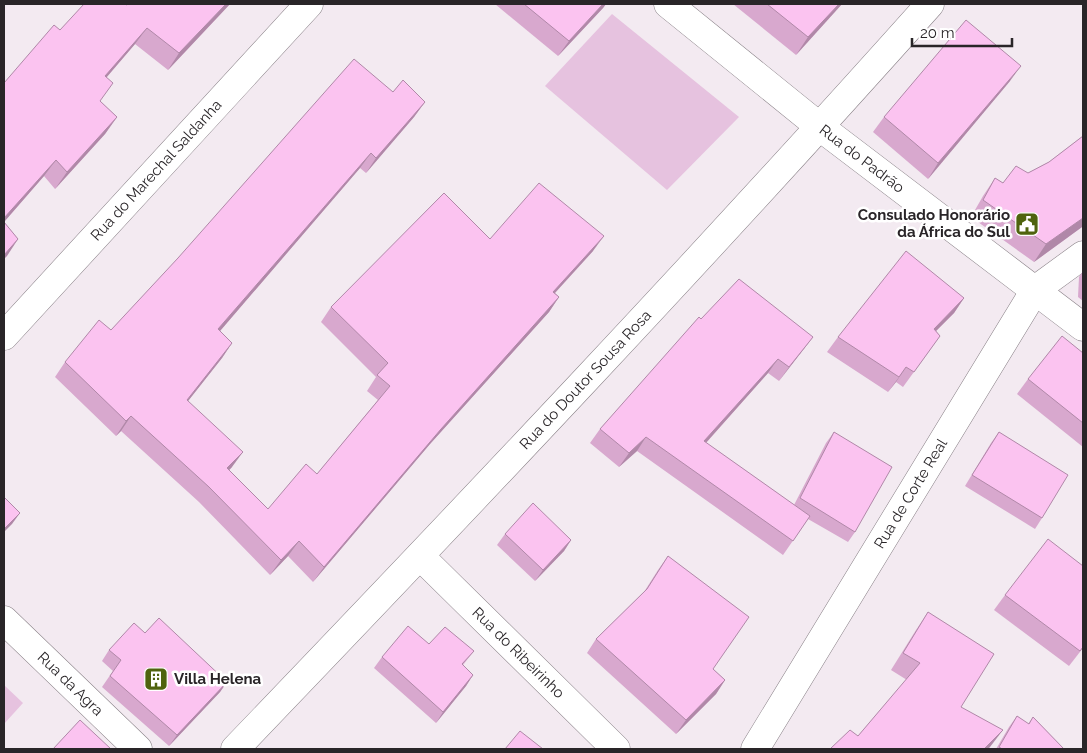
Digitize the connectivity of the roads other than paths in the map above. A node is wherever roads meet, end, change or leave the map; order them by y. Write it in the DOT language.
graph roads {
  1 [pos="309,4"];
  2 [pos="668,4"];
  3 [pos="930,4"];
  4 [pos="820,127"];
  5 [pos="1083,255"];
  6 [pos="1035,290"];
  7 [pos="1083,327"];
  8 [pos="4,336"];
  9 [pos="420,556"];
  10 [pos="4,620"];
  11 [pos="138,749"];
  12 [pos="235,749"];
  13 [pos="616,749"];
  14 [pos="755,749"];
  1 -- 8 [label="street, Rua do Marechal Saldanha"];
  2 -- 4 [label="street, Rua do Padrão"];
  3 -- 4 [label="street, Rua do Doutor Sousa Rosa"];
  4 -- 6 [label="street, Rua do Padrão"];
  4 -- 9 [label="street, Rua do Doutor Sousa Rosa"];
  5 -- 6 [label="street, Rua de Corte Real"];
  6 -- 7 [label="street, Rua do Padrão"];
  6 -- 14 [label="street, Rua de Corte Real"];
  9 -- 12 [label="street, Rua do Doutor Sousa Rosa"];
  9 -- 13 [label="street, Rua do Ribeirinho"];
  10 -- 11 [label="street, Rua da Agra"];
}
